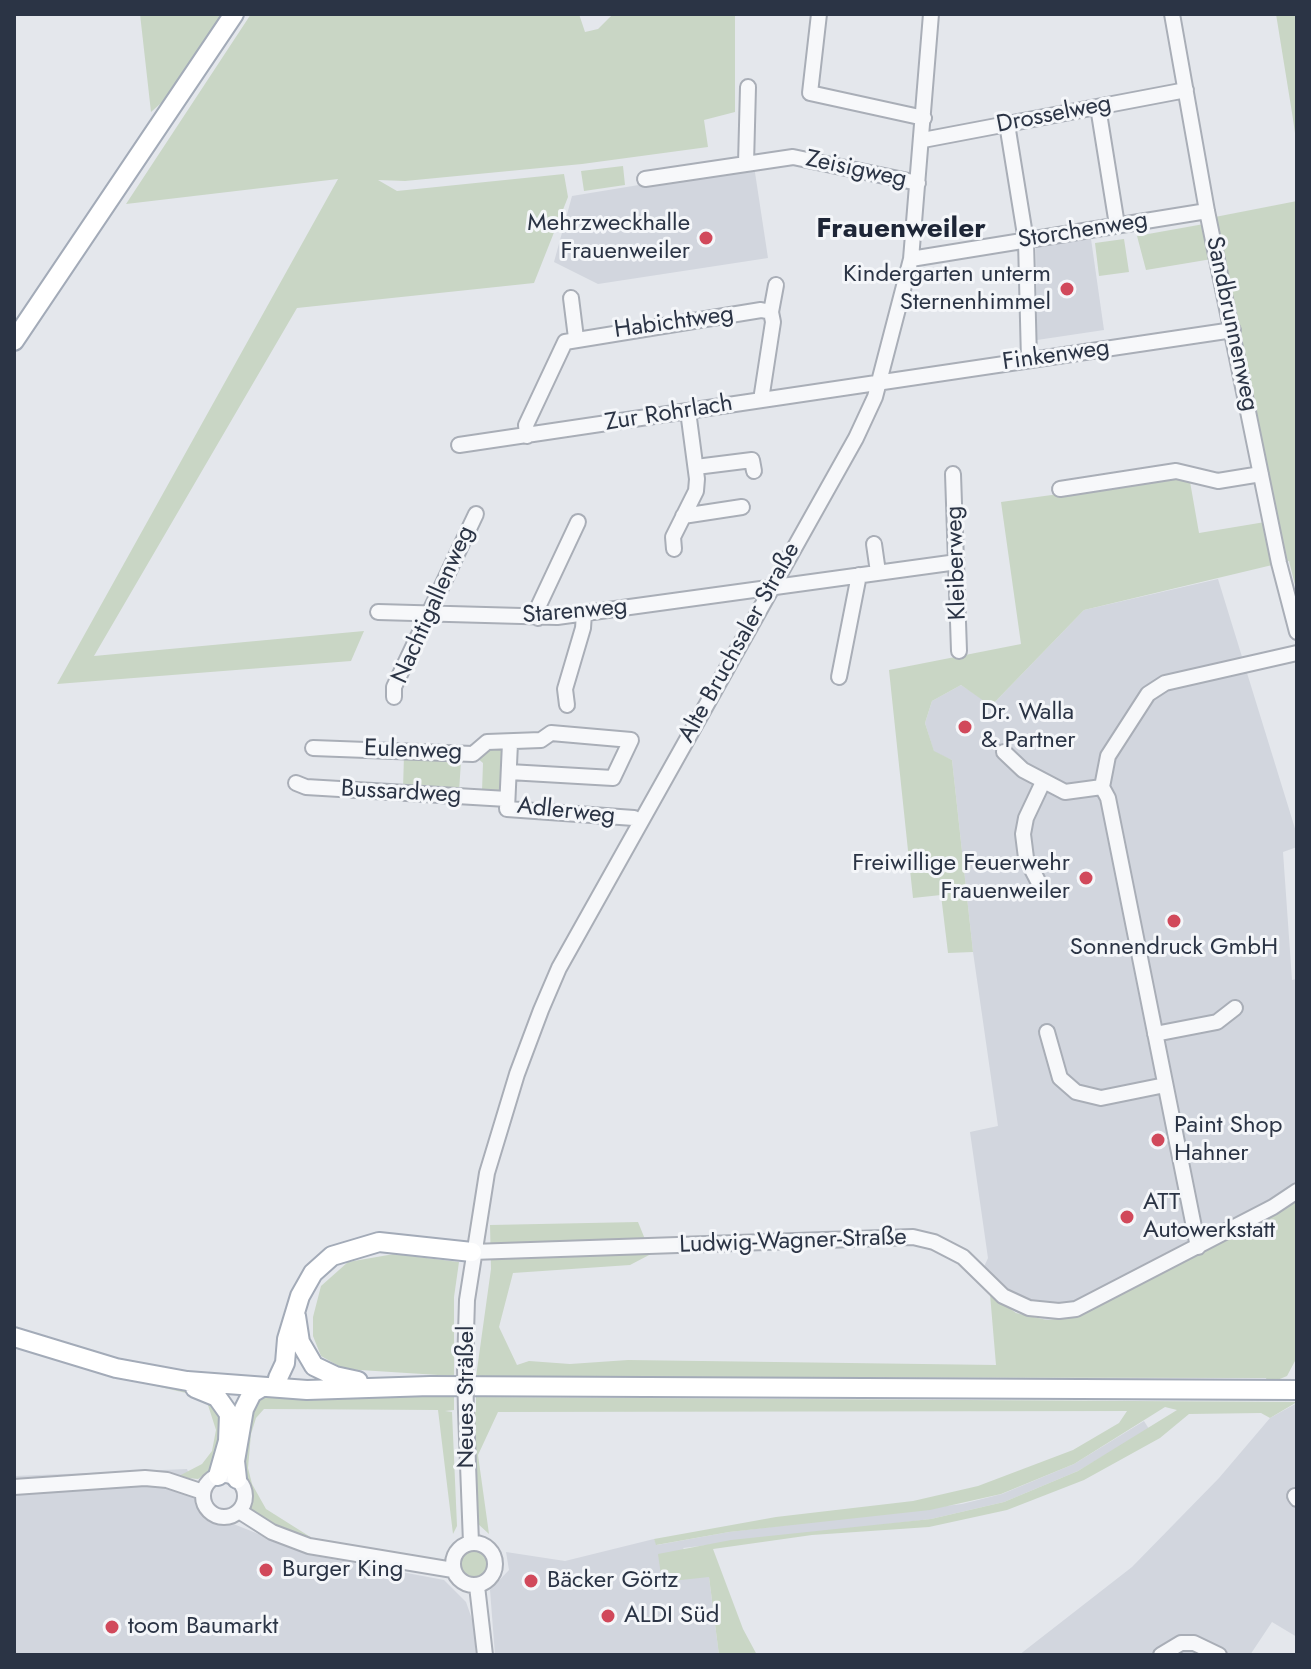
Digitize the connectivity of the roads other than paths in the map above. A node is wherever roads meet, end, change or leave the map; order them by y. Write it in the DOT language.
graph roads {
  1 [pos="234,14"];
  2 [pos="819,14"];
  3 [pos="931,14"];
  4 [pos="1172,14"];
  5 [pos="748,87"];
  6 [pos="1186,90"];
  7 [pos="1098,107"];
  8 [pos="924,118"];
  9 [pos="1007,124"];
  10 [pos="923,140"];
  11 [pos="746,164"];
  12 [pos="645,179"];
  13 [pos="918,183"];
  14 [pos="1207,211"];
  15 [pos="1117,225"];
  16 [pos="1026,241"];
  17 [pos="911,259"];
  18 [pos="776,285"];
  19 [pos="571,298"];
  20 [pos="771,312"];
  21 [pos="1233,330"];
  22 [pos="576,338"];
  23 [pos="14,341"];
  24 [pos="1029,360"];
  25 [pos="879,382"];
  26 [pos="761,400"];
  27 [pos="688,411"];
  28 [pos="527,436"];
  29 [pos="459,445"];
  30 [pos="696,467"];
  31 [pos="754,471"];
  32 [pos="953,474"];
  33 [pos="1261,474"];
  34 [pos="1060,489"];
  35 [pos="742,507"];
  36 [pos="476,514"];
  37 [pos="683,516"];
  38 [pos="578,522"];
  39 [pos="874,544"];
  40 [pos="674,549"];
  41 [pos="957,562"];
  42 [pos="878,572"];
  43 [pos="859,575"];
  44 [pos="771,588"];
  45 [pos="378,612"];
  46 [pos="584,614"];
  47 [pos="427,615"];
  48 [pos="538,618"];
  49 [pos="1297,632"];
  50 [pos="959,651"];
  51 [pos="1297,653"];
  52 [pos="839,677"];
  53 [pos="394,697"];
  54 [pos="567,705"];
  55 [pos="510,743"];
  56 [pos="313,748"];
  57 [pos="1004,752"];
  58 [pos="509,772"];
  59 [pos="1043,782"];
  60 [pos="296,783"];
  61 [pos="1102,787"];
  62 [pos="507,799"];
  63 [pos="639,822"];
  64 [pos="1039,883"];
  65 [pos="1235,1008"];
  66 [pos="1047,1032"];
  67 [pos="1155,1034"];
  68 [pos="1165,1085"];
  69 [pos="1297,1191"];
  70 [pos="1198,1247"];
  71 [pos="472,1252"];
  72 [pos="296,1309"];
  73 [pos="14,1337"];
  74 [pos="90,1359"];
  75 [pos="187,1381"];
  76 [pos="358,1381"];
  77 [pos="270,1383"];
  78 [pos="430,1386"];
  79 [pos="1297,1390"];
  80 [pos="228,1477"];
  81 [pos="14,1487"];
  82 [pos="203,1492"];
  83 [pos="239,1511"];
  84 [pos="471,1543"];
  85 [pos="454,1563"];
  86 [pos="477,1586"];
  87 [pos="485,1655"];
  88 [pos="1161,1655"];
  89 [pos="1219,1655"];
  1 -- 23 [label="main road"];
  2 -- 8 [label="street"];
  3 -- 8 [label="street, Alte Bruchsaler Straße"];
  4 -- 6 [label="street, Sandbrunnenweg"];
  5 -- 11 [label="street"];
  6 -- 7 [label="street, Drosselweg"];
  6 -- 14 [label="street, Sandbrunnenweg"];
  7 -- 9 [label="street, Drosselweg"];
  7 -- 15 [label="street"];
  8 -- 10 [label="street, Alte Bruchsaler Straße"];
  9 -- 10 [label="street, Drosselweg"];
  9 -- 16 [label="street"];
  10 -- 13 [label="street, Alte Bruchsaler Straße"];
  11 -- 12 [label="street, Zeisigweg"];
  11 -- 13 [label="street, Zeisigweg"];
  13 -- 17 [label="street, Alte Bruchsaler Straße"];
  14 -- 15 [label="street, Storchenweg"];
  14 -- 21 [label="street, Sandbrunnenweg"];
  15 -- 16 [label="street, Storchenweg"];
  16 -- 17 [label="street, Storchenweg"];
  16 -- 24 [label="street"];
  17 -- 25 [label="street, Alte Bruchsaler Straße"];
  18 -- 20 [label="street, Habichtweg"];
  19 -- 22 [label="street"];
  20 -- 22 [label="street, Habichtweg"];
  20 -- 26 [label="street, Habichtweg"];
  21 -- 24 [label="street, Finkenweg"];
  21 -- 33 [label="street, Sandbrunnenweg"];
  22 -- 28 [label="street"];
  24 -- 25 [label="street, Finkenweg"];
  25 -- 26 [label="street, Zur Rohrlach"];
  25 -- 44 [label="street, Alte Bruchsaler Straße"];
  26 -- 27 [label="street, Zur Rohrlach"];
  27 -- 28 [label="street, Zur Rohrlach"];
  27 -- 30 [label="street"];
  28 -- 29 [label="street, Zur Rohrlach"];
  30 -- 31 [label="street"];
  30 -- 37 [label="street"];
  32 -- 41 [label="street, Kleiberweg"];
  33 -- 34 [label="street"];
  33 -- 49 [label="street, Sandbrunnenweg"];
  35 -- 37 [label="street"];
  36 -- 47 [label="street, Nachtigallenweg"];
  37 -- 40 [label="street"];
  38 -- 48 [label="street"];
  39 -- 42 [label="street"];
  41 -- 42 [label="street, Starenweg"];
  41 -- 50 [label="street, Kleiberweg"];
  42 -- 43 [label="street, Starenweg"];
  43 -- 44 [label="street, Starenweg"];
  43 -- 52 [label="street"];
  44 -- 46 [label="street, Starenweg"];
  44 -- 63 [label="street, Alte Bruchsaler Straße"];
  45 -- 47 [label="street, Starenweg"];
  46 -- 48 [label="street, Starenweg"];
  46 -- 54 [label="street"];
  47 -- 48 [label="street, Starenweg"];
  47 -- 53 [label="street, Nachtigallenweg"];
  51 -- 61 [label="street"];
  55 -- 56 [label="street, Eulenweg"];
  55 -- 58 [label="street, Adlerweg"];
  55 -- 58 [label="street, Eulenweg"];
  57 -- 59 [label="street"];
  58 -- 62 [label="street, Adlerweg"];
  59 -- 61 [label="street"];
  59 -- 64 [label="street"];
  60 -- 62 [label="street, Bussardweg"];
  61 -- 67 [label="street"];
  62 -- 63 [label="street, Adlerweg"];
  63 -- 71 [label="street, Alte Bruchsaler Straße"];
  65 -- 67 [label="street"];
  66 -- 68 [label="street"];
  67 -- 68 [label="street"];
  68 -- 70 [label="street"];
  69 -- 70 [label="street, Ludwig-Wagner-Straße"];
  70 -- 71 [label="street, Ludwig-Wagner-Straße"];
  71 -- 72 [label="main road"];
  71 -- 84 [label="street, Neues Sträßel, bridge"];
  72 -- 76 [label="main road"];
  72 -- 77 [label="main road"];
  73 -- 74 [label="main road"];
  74 -- 75 [label="main road"];
  74 -- 77 [label="main road"];
  75 -- 77 [label="main road"];
  75 -- 80 [label="main road"];
  76 -- 77 [label="main road"];
  76 -- 78 [label="main road"];
  77 -- 78 [label="main road"];
  77 -- 80 [label="main road"];
  78 -- 79 [label="main road"];
  80 -- 82 [label="street"];
  80 -- 83 [label="street"];
  81 -- 82 [label="street"];
  82 -- 83 [label="street"];
  83 -- 85 [label="street"];
  84 -- 85 [label="street"];
  84 -- 86 [label="street"];
  85 -- 86 [label="street"];
  86 -- 87 [label="street"];
  88 -- 89 [label="street"];
}
